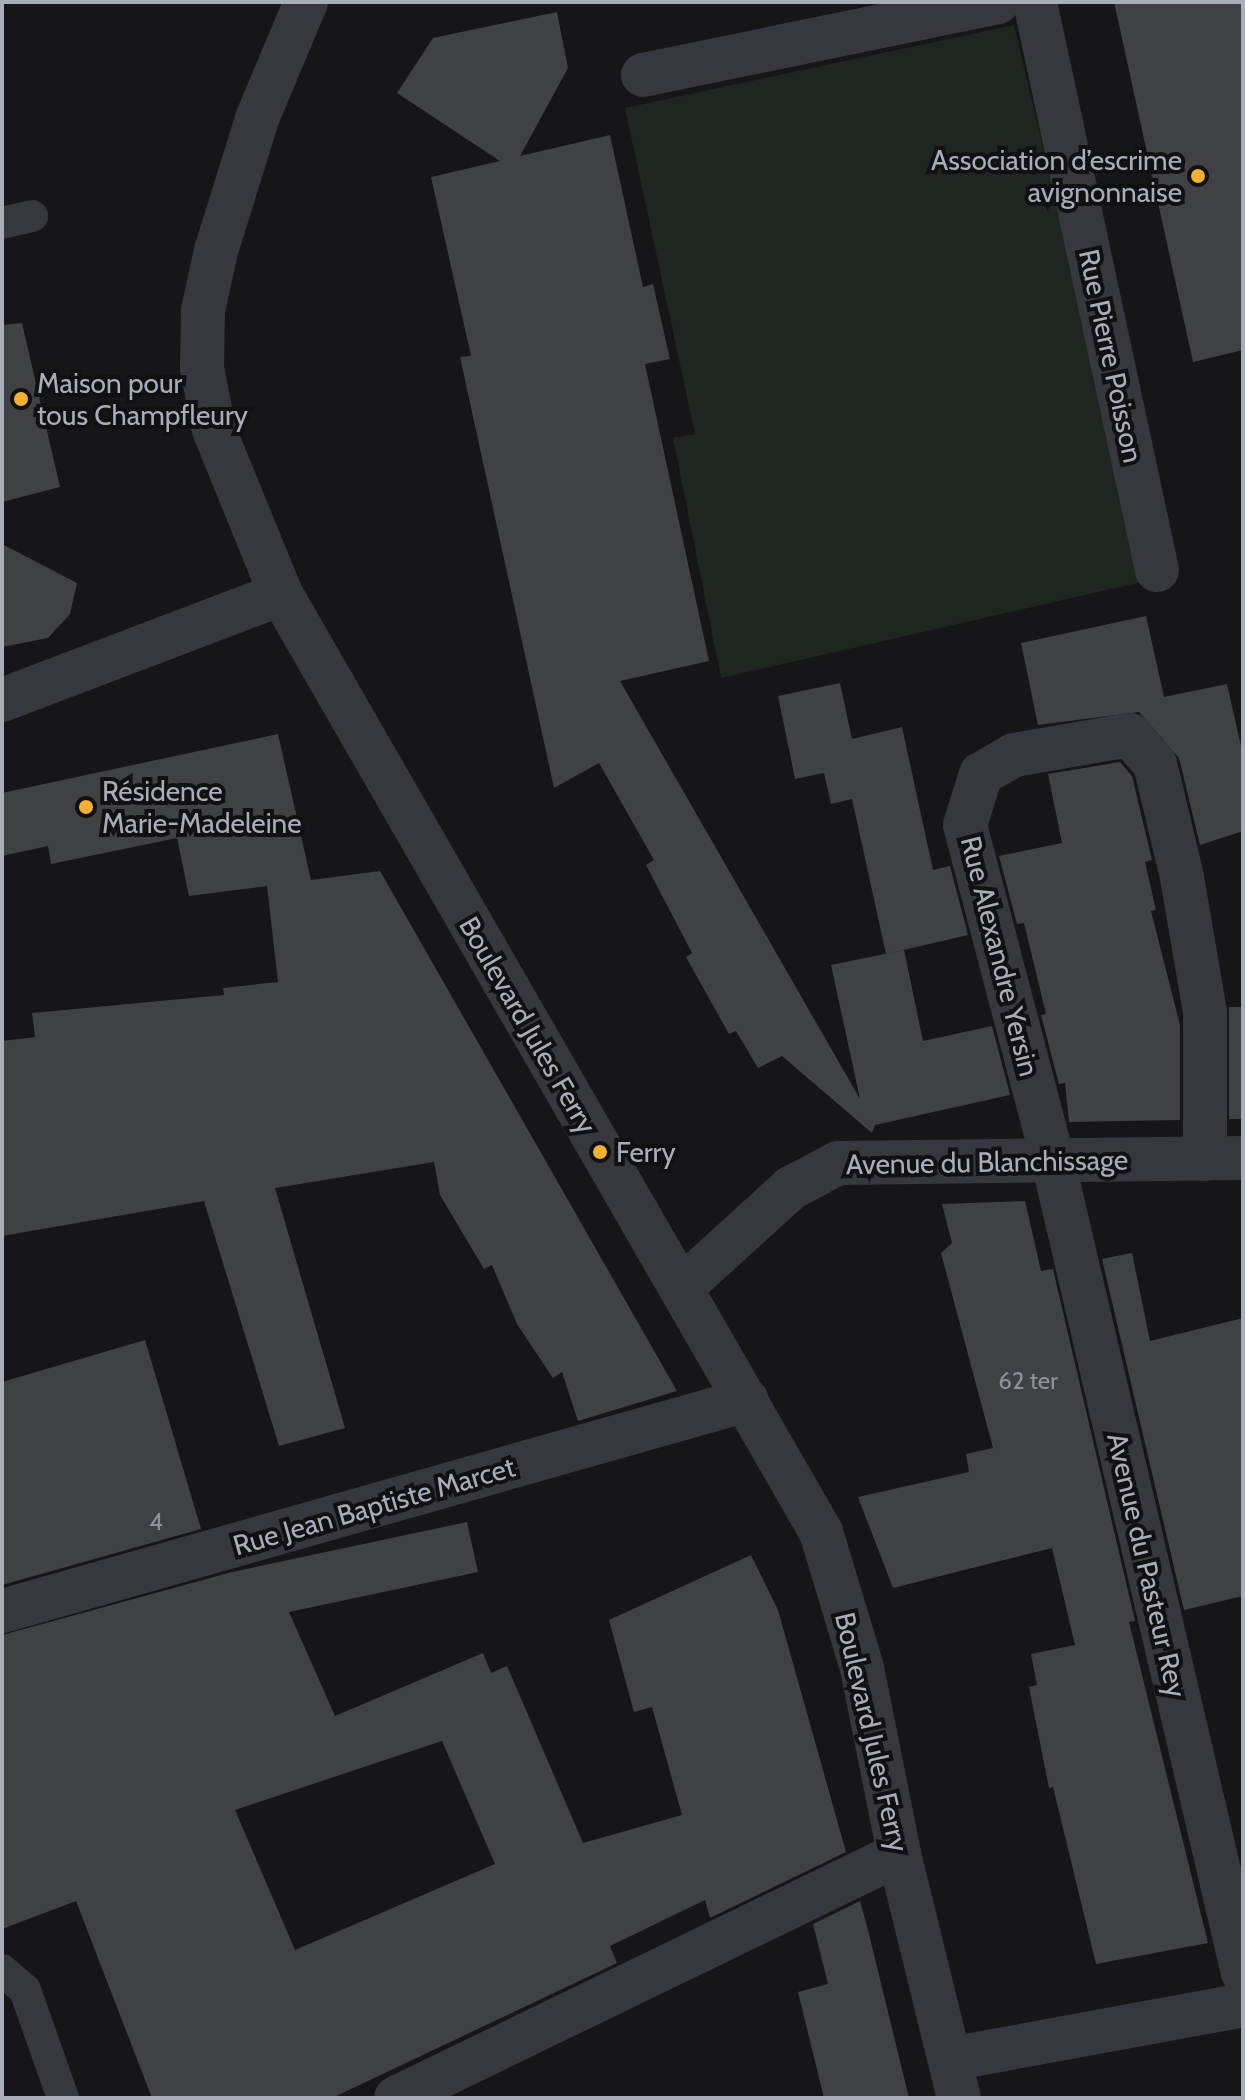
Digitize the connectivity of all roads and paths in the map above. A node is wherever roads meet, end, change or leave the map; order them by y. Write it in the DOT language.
graph roads {
  1 [pos="306,2"];
  2 [pos="998,2"];
  3 [pos="1035,2"];
  4 [pos="643,75"];
  5 [pos="1157,570"];
  6 [pos="281,594"];
  7 [pos="2,700"];
  8 [pos="1052,1157"];
  9 [pos="1224,1159"];
  10 [pos="681,1288"];
  11 [pos="747,1400"];
  12 [pos="2,1611"];
  13 [pos="899,1854"];
  14 [pos="2,1970"];
  15 [pos="1243,1973"];
  16 [pos="1243,2005"];
  17 [pos="955,2079"];
  18 [pos="63,2098"];
  19 [pos="396,2098"];
  1 -- 6 [label="street, Boulevard Jules Ferry"];
  2 -- 4 [label="street"];
  3 -- 5 [label="street, Rue Pierre Poisson"];
  6 -- 7 [label="street"];
  6 -- 10 [label="street, Boulevard Jules Ferry"];
  8 -- 9 [label="street, Avenue du Blanchissage"];
  8 -- 9 [label="street, Rue Alexandre Yersin"];
  8 -- 10 [label="street, Avenue du Blanchissage"];
  8 -- 15 [label="street, Avenue du Pasteur Rey"];
  10 -- 11 [label="street, Boulevard Jules Ferry"];
  11 -- 12 [label="street, Rue Jean Baptiste Marcet"];
  11 -- 13 [label="street, Boulevard Jules Ferry"];
  13 -- 17 [label="street, Boulevard Jules Ferry"];
  13 -- 19 [label="street"];
  14 -- 18 [label="lane"];
  16 -- 17 [label="street"];
}
